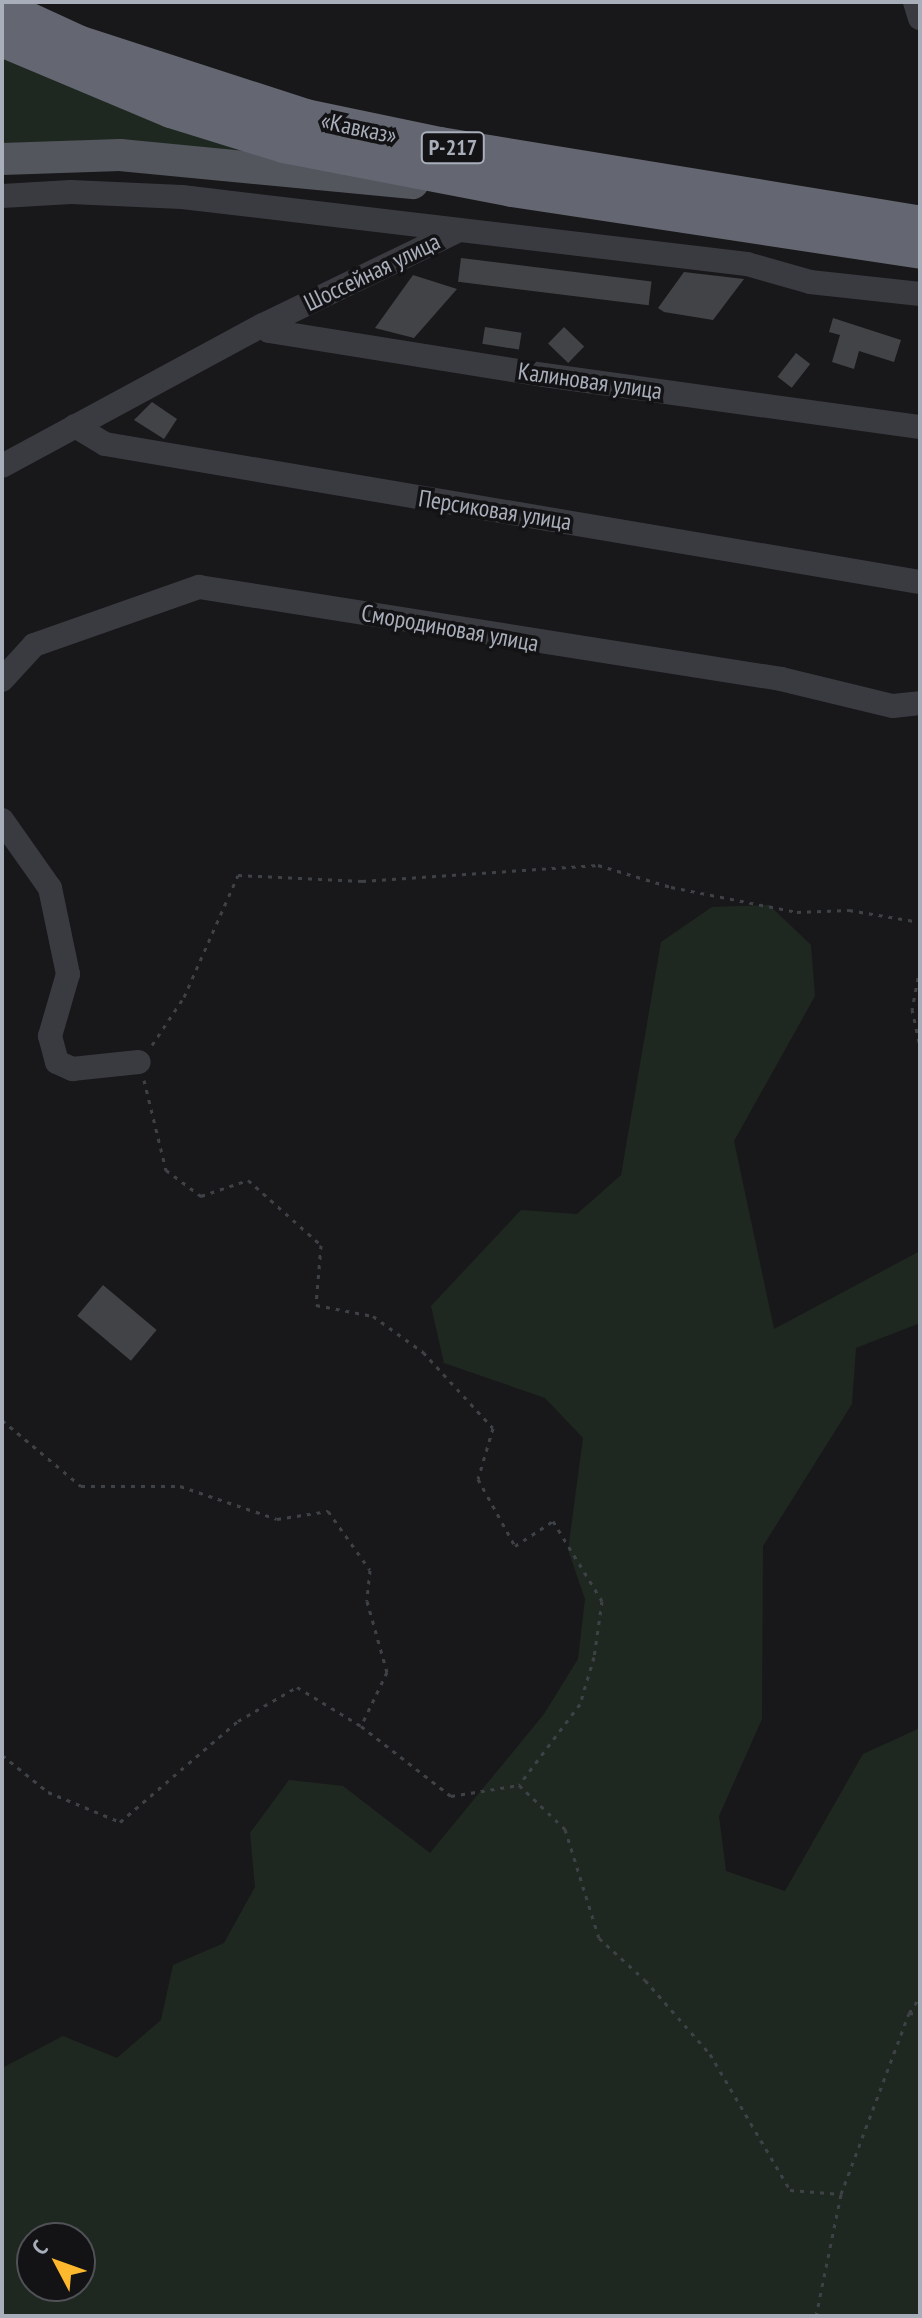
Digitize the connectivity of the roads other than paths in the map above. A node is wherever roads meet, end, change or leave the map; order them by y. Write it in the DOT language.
graph roads {
  1 [pos="12,2"];
  2 [pos="915,2"];
  3 [pos="2,8"];
  4 [pos="920,18"];
  5 [pos="46,28"];
  6 [pos="2,39"];
  7 [pos="2,159"];
  8 [pos="512,189"];
  9 [pos="2,196"];
  10 [pos="920,224"];
  11 [pos="458,231"];
  12 [pos="920,251"];
  13 [pos="920,294"];
  14 [pos="263,325"];
  15 [pos="75,426"];
  16 [pos="920,427"];
  17 [pos="2,466"];
  18 [pos="920,582"];
  19 [pos="2,680"];
  20 [pos="920,703"];
  21 [pos="2,820"];
  22 [pos="139,1062"];
  1 -- 5 [label="main road, Р-217"];
  2 -- 4 [label="street"];
  3 -- 5 [label="highway, «Кавказ» / Р-217"];
  5 -- 10 [label="highway, «Кавказ» / Р-217"];
  6 -- 8 [label="highway, «Кавказ» / Р-217"];
  7 -- 8 [label="main road, Р-217"];
  8 -- 12 [label="highway, «Кавказ» / Р-217"];
  9 -- 11 [label="street"];
  11 -- 13 [label="street, Шоссейная улица"];
  11 -- 14 [label="street, Шоссейная улица"];
  14 -- 15 [label="street, Шоссейная улица"];
  14 -- 16 [label="street, Калиновая улица"];
  15 -- 17 [label="street, Шоссейная улица"];
  15 -- 18 [label="street, Персиковая улица"];
  19 -- 20 [label="street, Смородиновая улица"];
  21 -- 22 [label="street"];
}
